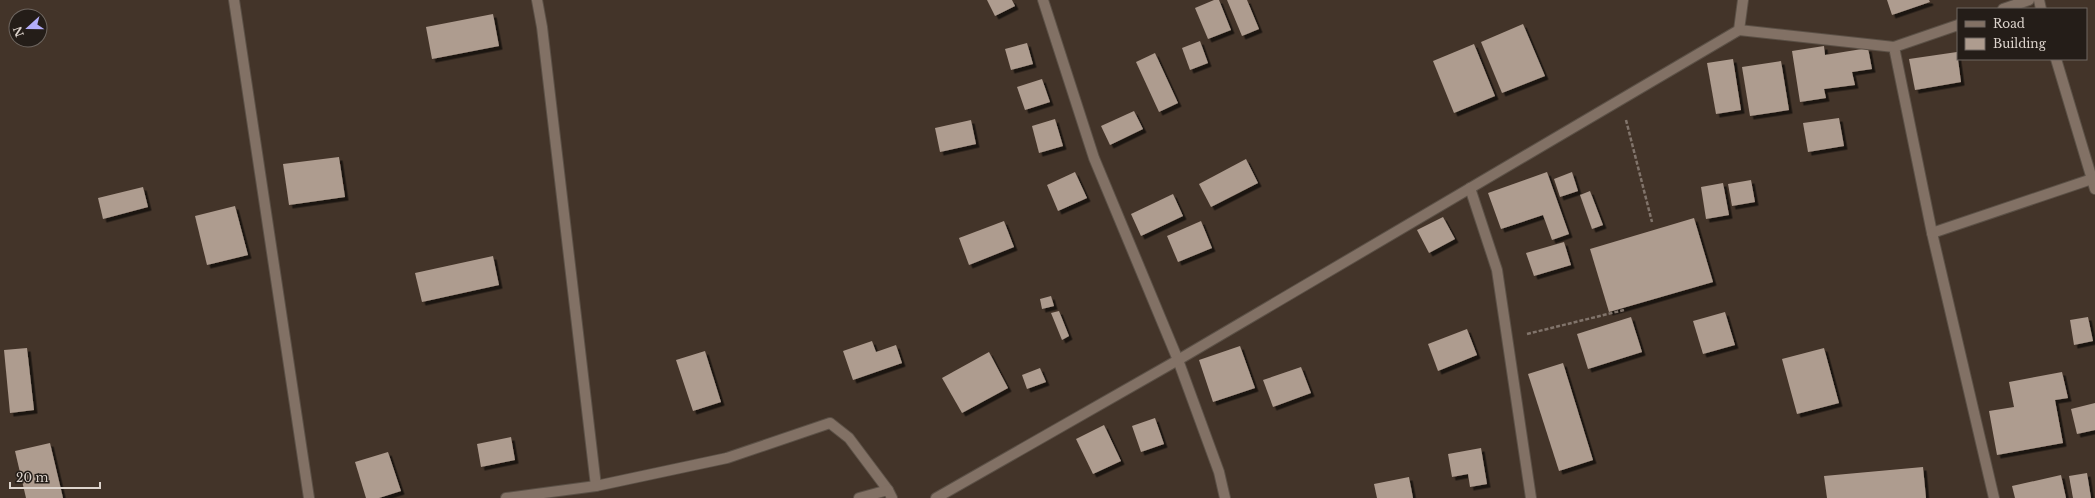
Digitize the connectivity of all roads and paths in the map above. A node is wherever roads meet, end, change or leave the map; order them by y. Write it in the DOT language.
graph roads {
  1 [pos="234,0"];
  2 [pos="537,0"];
  3 [pos="1043,0"];
  4 [pos="1743,0"];
  5 [pos="2029,0"];
  6 [pos="2006,8"];
  7 [pos="1957,25"];
  8 [pos="1739,30"];
  9 [pos="1894,47"];
  10 [pos="2056,60"];
  11 [pos="1621,100"];
  12 [pos="2094,182"];
  13 [pos="1470,188"];
  14 [pos="1652,222"];
  15 [pos="1932,233"];
  16 [pos="1624,310"];
  17 [pos="1507,338"];
  18 [pos="1178,360"];
  19 [pos="596,486"];
  20 [pos="890,494"];
  21 [pos="309,498"];
  22 [pos="506,498"];
  23 [pos="860,498"];
  24 [pos="936,498"];
  25 [pos="1225,498"];
  26 [pos="1531,498"];
  27 [pos="1994,498"];
  1 -- 21 [label="street"];
  2 -- 19 [label="street"];
  3 -- 18 [label="street"];
  4 -- 8 [label="street"];
  5 -- 6 [label="street"];
  7 -- 9 [label="street"];
  8 -- 9 [label="street"];
  8 -- 11 [label="street"];
  9 -- 15 [label="street"];
  10 -- 12 [label="street"];
  11 -- 13 [label="street"];
  11 -- 14 [label="path"];
  12 -- 15 [label="street"];
  13 -- 17 [label="street"];
  13 -- 18 [label="street"];
  15 -- 27 [label="street"];
  16 -- 17 [label="path"];
  17 -- 26 [label="street"];
  18 -- 24 [label="street"];
  18 -- 25 [label="street"];
  19 -- 20 [label="street"];
  19 -- 22 [label="street"];
  20 -- 23 [label="street"];
}
